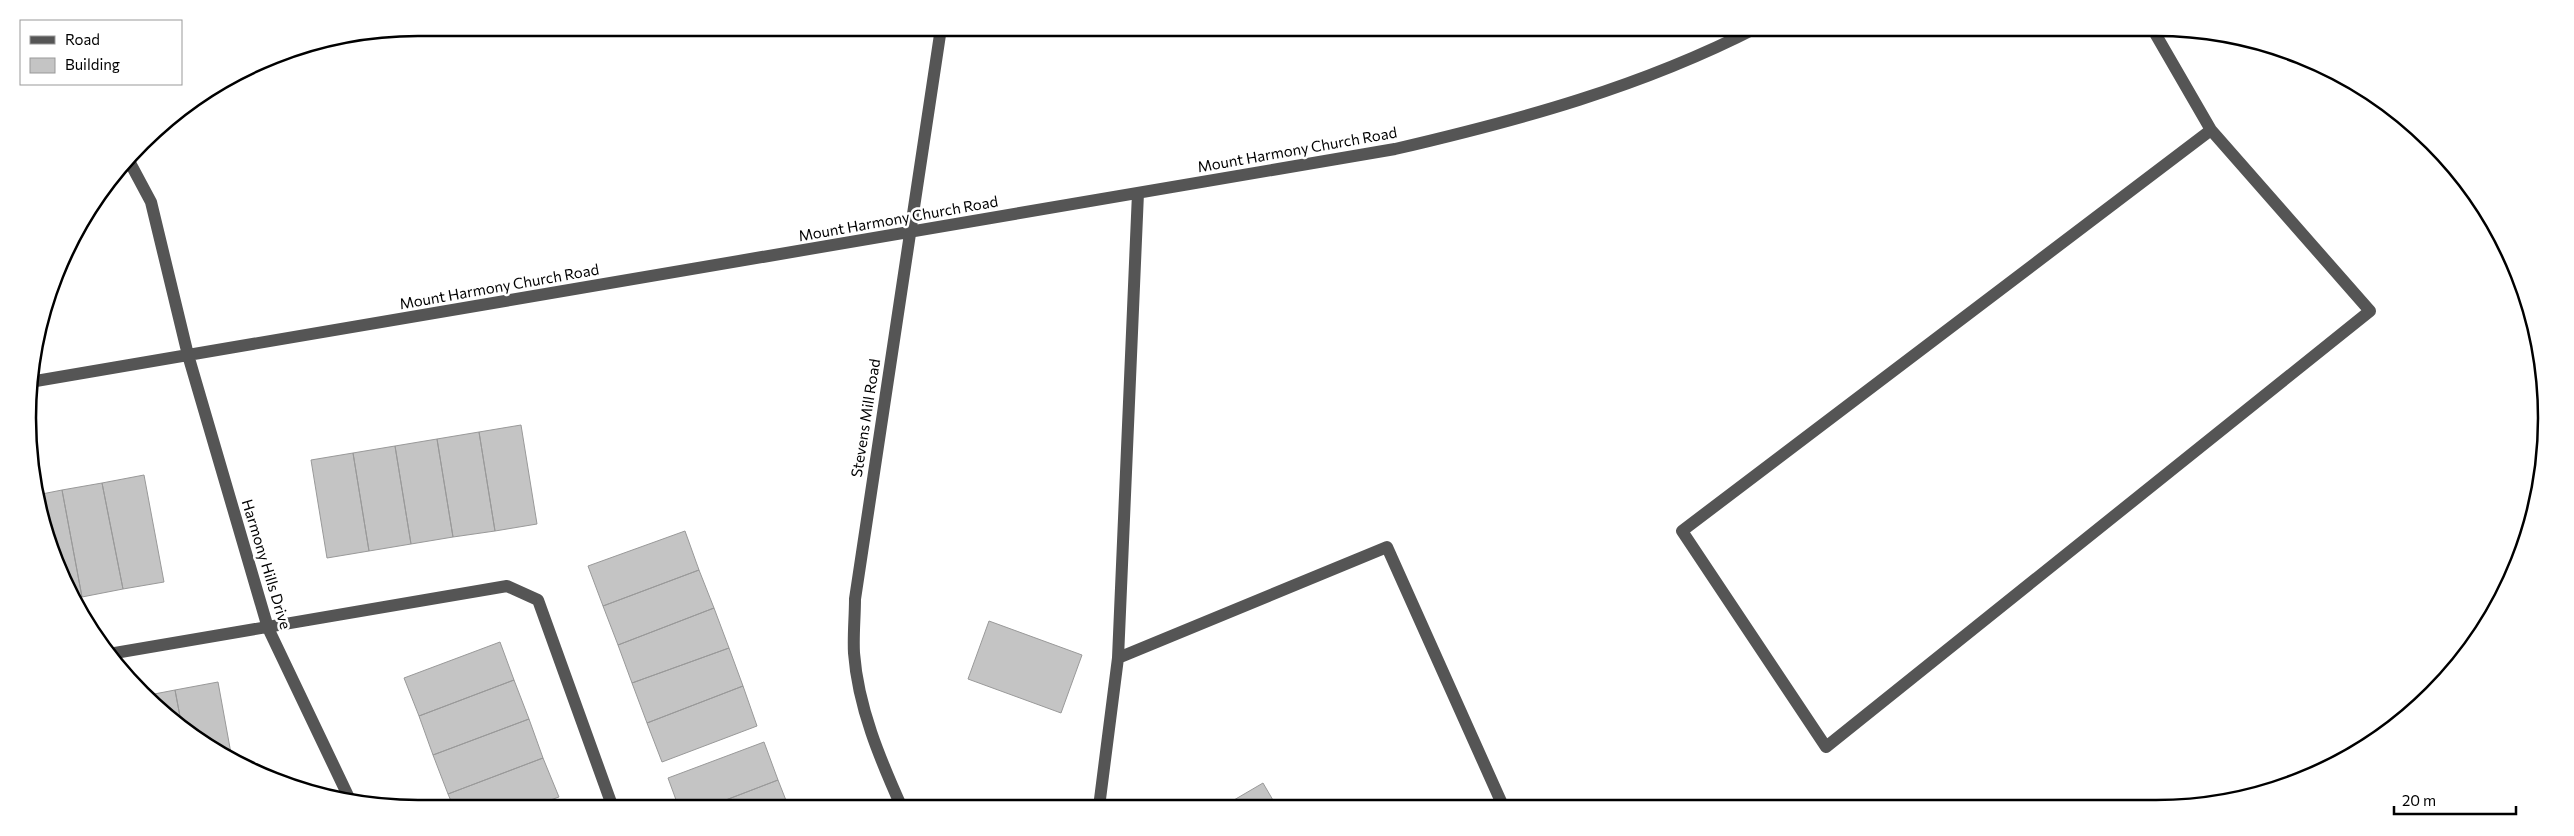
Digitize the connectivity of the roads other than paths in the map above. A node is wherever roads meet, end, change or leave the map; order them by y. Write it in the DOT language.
graph roads {
  1 [pos="940,36"];
  2 [pos="1738,36"];
  3 [pos="2157,36"];
  4 [pos="2211,130"];
  5 [pos="131,165"];
  6 [pos="1138,193"];
  7 [pos="910,232"];
  8 [pos="188,355"];
  9 [pos="38,381"];
  10 [pos="268,628"];
  11 [pos="117,653"];
  12 [pos="1118,658"];
  13 [pos="346,792"];
  14 [pos="610,800"];
  15 [pos="899,800"];
  16 [pos="1100,800"];
  17 [pos="1500,800"];
  1 -- 7 [label="street, Stevens Mill Road"];
  2 -- 6 [label="street, Mount Harmony Church Road"];
  3 -- 4 [label="street"];
  4 -- 4 [label="street"];
  5 -- 8 [label="street, Harmony Hills Drive"];
  6 -- 7 [label="street, Mount Harmony Church Road"];
  6 -- 12 [label="street"];
  7 -- 8 [label="street, Mount Harmony Church Road"];
  7 -- 15 [label="street, Stevens Mill Road"];
  8 -- 9 [label="street, Mount Harmony Church Road"];
  8 -- 10 [label="street, Harmony Hills Drive"];
  10 -- 11 [label="street"];
  10 -- 13 [label="street, Harmony Hills Drive"];
  10 -- 14 [label="street"];
  12 -- 16 [label="street"];
  12 -- 17 [label="street"];
}
